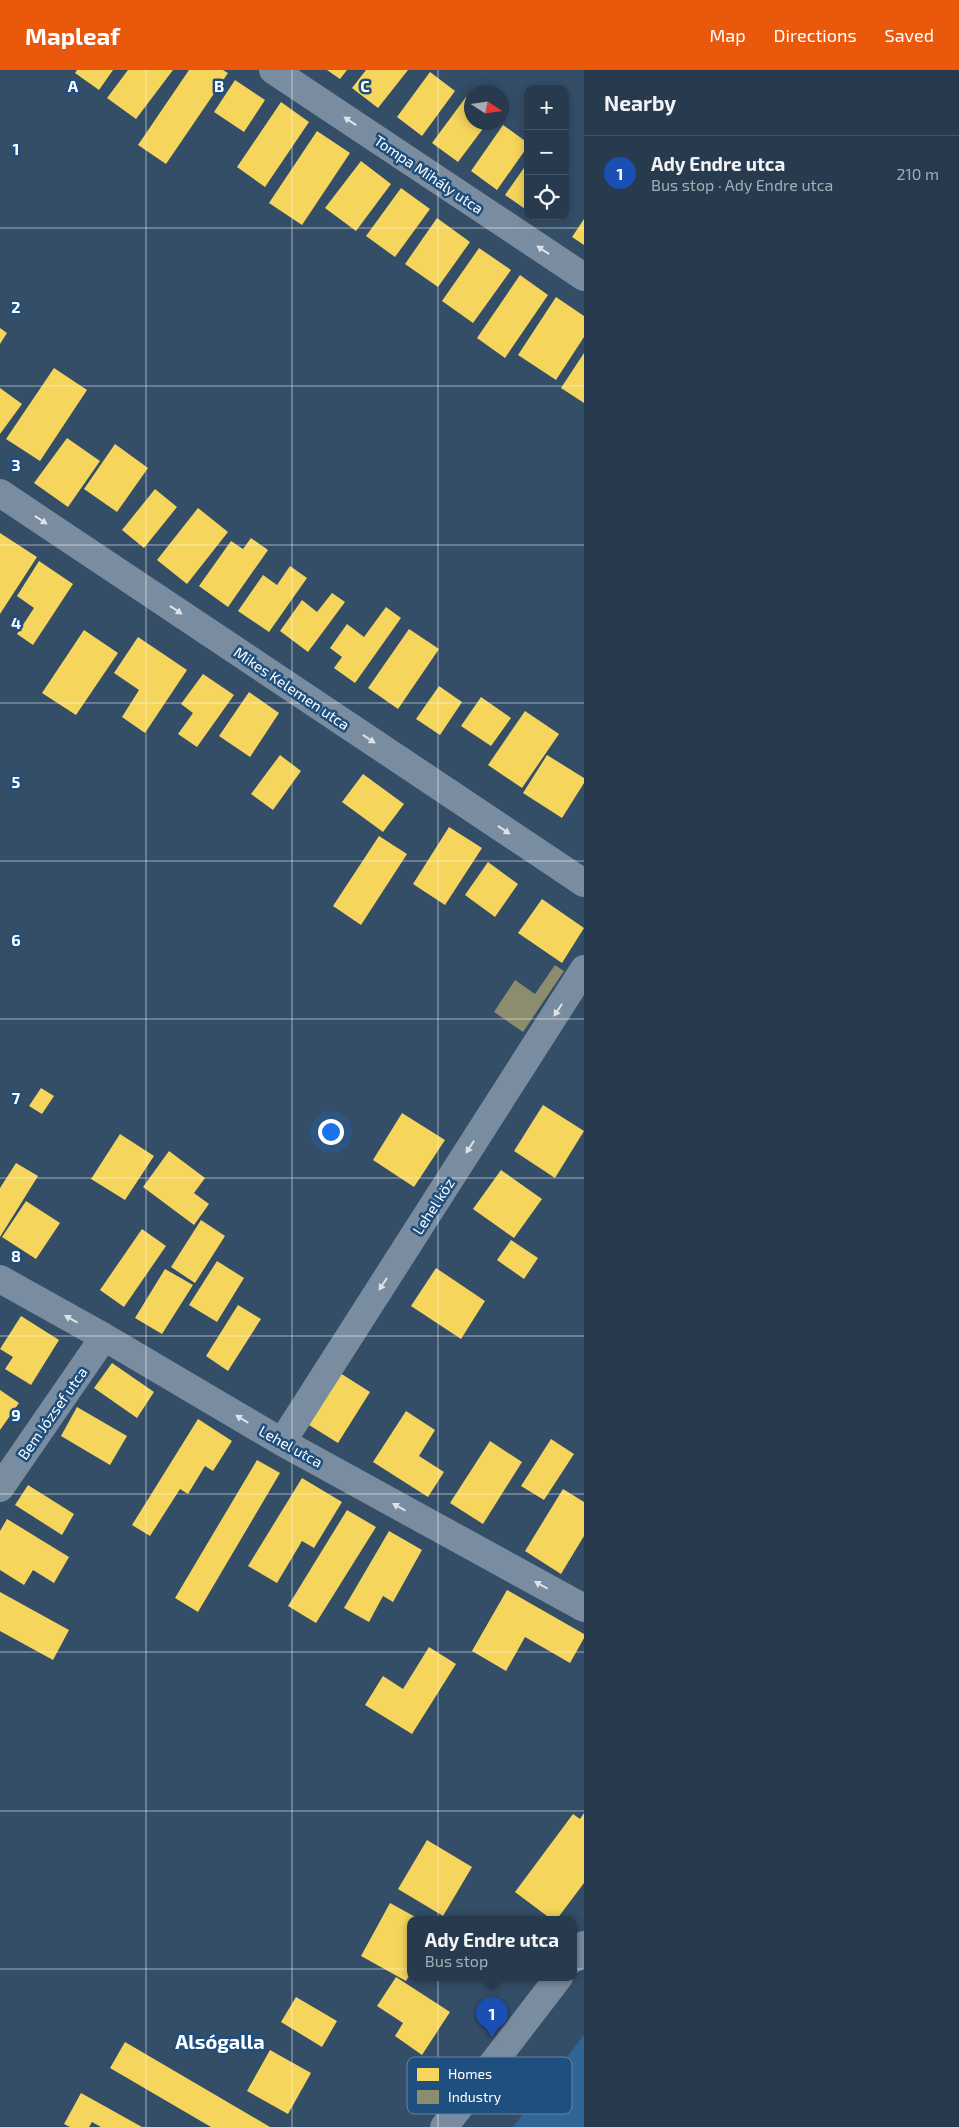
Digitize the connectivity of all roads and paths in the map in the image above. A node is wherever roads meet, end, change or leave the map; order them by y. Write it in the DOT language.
graph roads {
  1 [pos="273,70"];
  2 [pos="584,277"];
  3 [pos="0,493"];
  4 [pos="584,883"];
  5 [pos="584,969"];
  6 [pos="0,1279"];
  7 [pos="104,1338"];
  8 [pos="282,1442"];
  9 [pos="0,1488"];
  10 [pos="584,1608"];
  11 [pos="556,1981"];
  12 [pos="498,2057"];
  13 [pos="454,2114"];
  14 [pos="444,2127"];
  2 -- 1 [label="street, Tompa Mihály utca, one-way"];
  3 -- 4 [label="street, Mikes Kelemen utca, one-way"];
  5 -- 8 [label="street, Lehel köz, one-way"];
  7 -- 6 [label="street, Lehel utca, one-way"];
  8 -- 7 [label="street, Lehel utca, one-way"];
  7 -- 9 [label="street, Bem József utca"];
  10 -- 8 [label="street, Lehel utca, one-way"];
  11 -- 12 [label="street"];
  13 -- 14 [label="street"];
}
